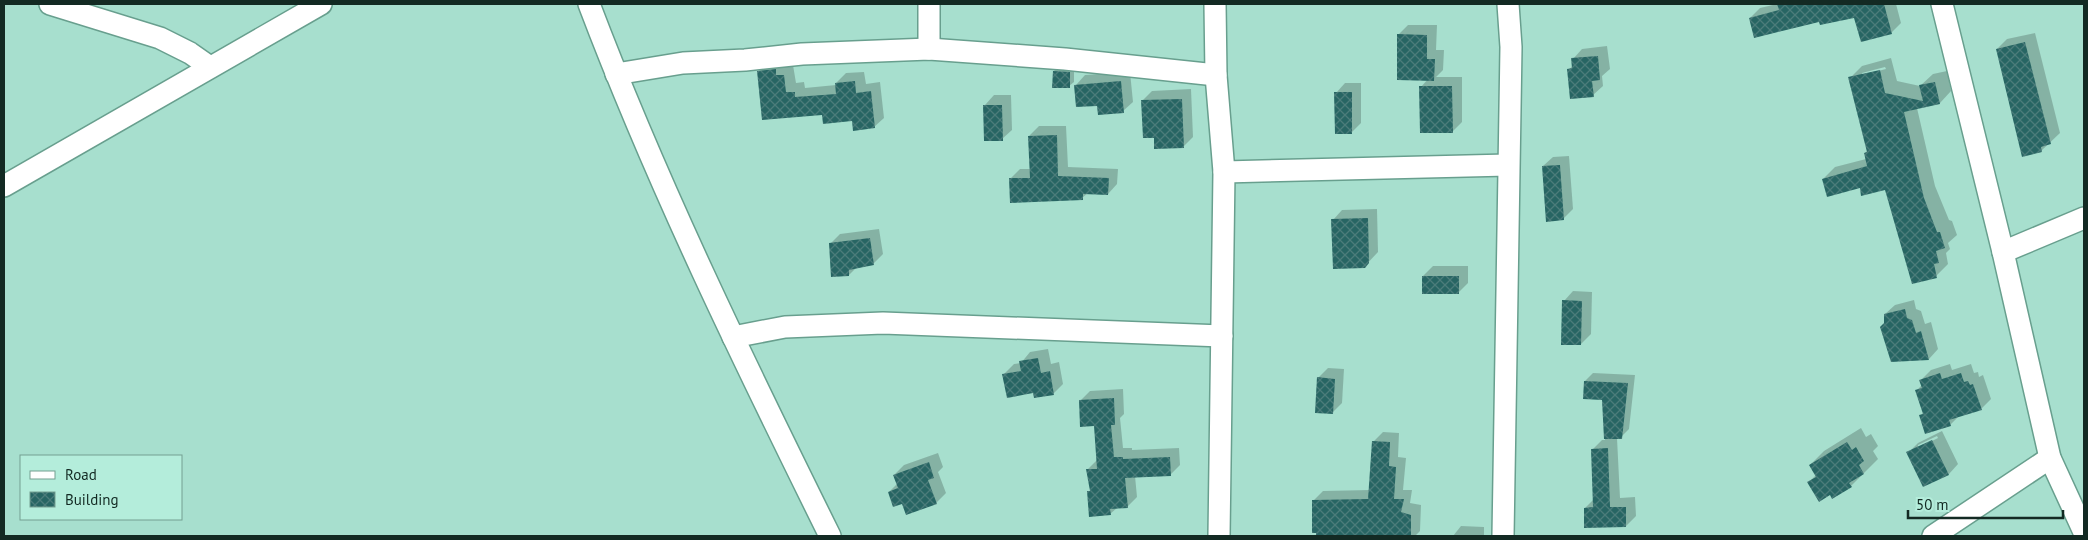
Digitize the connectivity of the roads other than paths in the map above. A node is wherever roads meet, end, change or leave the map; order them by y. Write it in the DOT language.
graph roads {
  1 [pos="50,4"];
  2 [pos="321,4"];
  3 [pos="589,4"];
  4 [pos="929,4"];
  5 [pos="1215,4"];
  6 [pos="1508,4"];
  7 [pos="1942,4"];
  8 [pos="929,49"];
  9 [pos="210,67"];
  10 [pos="616,74"];
  11 [pos="1216,75"];
  12 [pos="1508,165"];
  13 [pos="1224,172"];
  14 [pos="4,186"];
  15 [pos="2084,218"];
  16 [pos="2003,252"];
  17 [pos="1222,336"];
  18 [pos="733,337"];
  19 [pos="2050,458"];
  20 [pos="2084,532"];
  21 [pos="830,536"];
  22 [pos="1219,536"];
  23 [pos="1503,536"];
  24 [pos="1933,536"];
  1 -- 9 [label="street"];
  2 -- 9 [label="street"];
  3 -- 10 [label="street"];
  4 -- 8 [label="street"];
  5 -- 11 [label="street"];
  6 -- 12 [label="street"];
  7 -- 16 [label="street"];
  8 -- 10 [label="street"];
  8 -- 11 [label="street"];
  9 -- 14 [label="street"];
  10 -- 18 [label="street"];
  11 -- 13 [label="street"];
  12 -- 13 [label="street"];
  12 -- 23 [label="street"];
  13 -- 17 [label="street"];
  15 -- 16 [label="street"];
  16 -- 19 [label="street"];
  17 -- 18 [label="street"];
  17 -- 22 [label="street"];
  18 -- 21 [label="street"];
  19 -- 20 [label="street"];
  19 -- 24 [label="street"];
}
